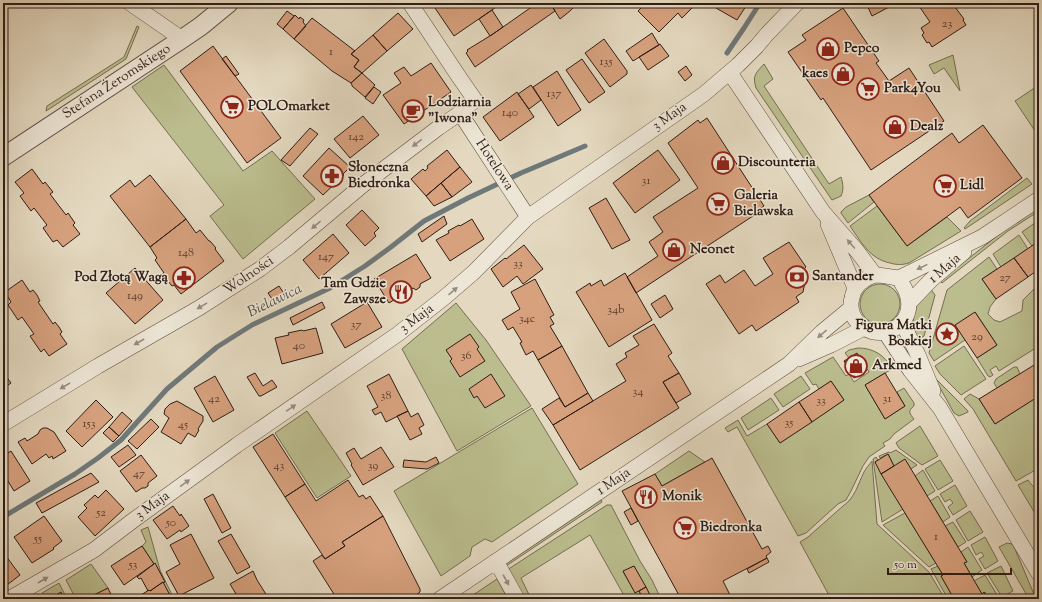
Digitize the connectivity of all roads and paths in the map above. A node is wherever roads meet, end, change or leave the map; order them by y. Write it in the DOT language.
graph roads {
  1 [pos="130,3"];
  2 [pos="228,3"];
  3 [pos="410,3"];
  4 [pos="797,3"];
  5 [pos="182,39"];
  6 [pos="730,73"];
  7 [pos="460,112"];
  8 [pos="3,157"];
  9 [pos="1039,199"];
  10 [pos="823,212"];
  11 [pos="528,217"];
  12 [pos="982,237"];
  13 [pos="874,275"];
  14 [pos="899,278"];
  15 [pos="855,288"];
  16 [pos="909,303"];
  17 [pos="851,308"];
  18 [pos="902,322"];
  19 [pos="864,328"];
  20 [pos="885,332"];
  21 [pos="789,364"];
  22 [pos="940,408"];
  23 [pos="3,424"];
  24 [pos="496,561"];
  25 [pos="1039,574"];
  26 [pos="9,599"];
  27 [pos="440,599"];
  28 [pos="517,599"];
  1 -- 5 [label="street"];
  2 -- 5 [label="street, Stefana Żeromskiego"];
  3 -- 7 [label="street, Wolności"];
  4 -- 6 [label="street, 3 Maja"];
  5 -- 8 [label="street, Stefana Żeromskiego"];
  6 -- 10 [label="street"];
  6 -- 11 [label="street, 3 Maja"];
  7 -- 11 [label="street, Hotelowa"];
  7 -- 23 [label="street, Wolności, one-way"];
  9 -- 12 [label="street, 1 Maja"];
  13 -- 10 [label="street, one-way"];
  10 -- 15 [label="street"];
  26 -- 11 [label="street, 3 Maja, one-way"];
  12 -- 14 [label="street, 1 Maja, one-way"];
  12 -- 16 [label="street, 1 Maja"];
  13 -- 14 [label="street"];
  13 -- 15 [label="street"];
  14 -- 16 [label="street"];
  15 -- 17 [label="street"];
  16 -- 18 [label="street"];
  17 -- 19 [label="street"];
  17 -- 21 [label="street, 1 Maja, one-way"];
  18 -- 20 [label="street"];
  18 -- 22 [label="street"];
  19 -- 20 [label="street"];
  19 -- 21 [label="street, 1 Maja"];
  20 -- 22 [label="street"];
  21 -- 24 [label="street, 1 Maja"];
  22 -- 25 [label="street"];
  24 -- 27 [label="street, 1 Maja"];
  24 -- 28 [label="street, one-way"];
}
